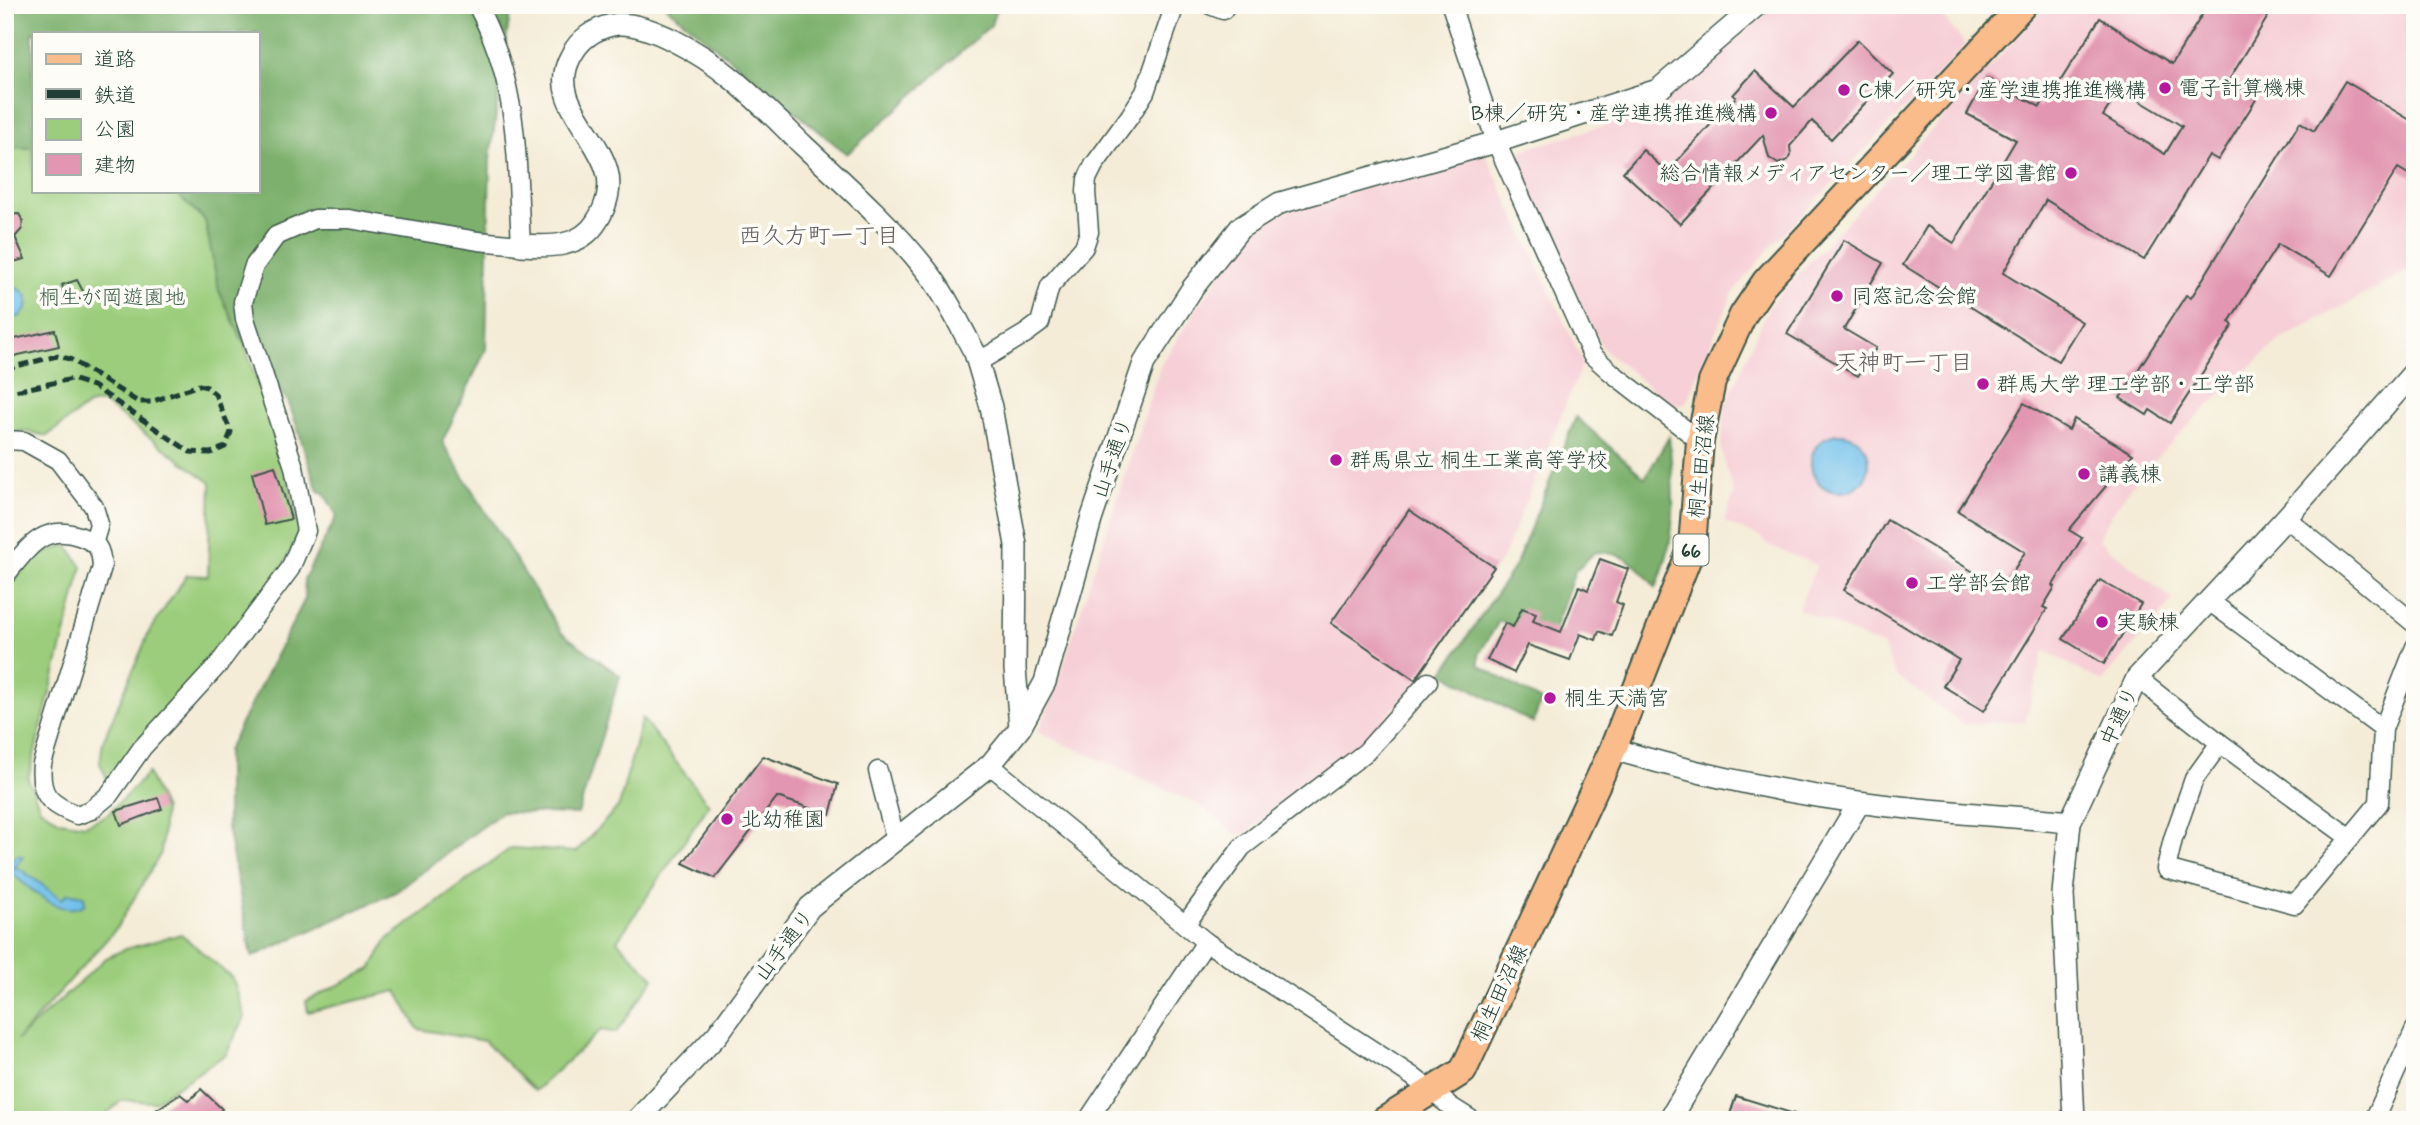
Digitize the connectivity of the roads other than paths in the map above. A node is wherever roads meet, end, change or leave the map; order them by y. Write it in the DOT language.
graph roads {
  1 [pos="477,5"];
  2 [pos="1175,5"];
  3 [pos="1210,5"];
  4 [pos="1226,5"];
  5 [pos="1451,5"];
  6 [pos="1757,5"];
  7 [pos="2023,5"];
  8 [pos="1496,142"];
  9 [pos="521,245"];
  10 [pos="978,362"];
  11 [pos="2415,371"];
  12 [pos="5,440"];
  13 [pos="1700,441"];
  14 [pos="2286,518"];
  15 [pos="94,541"];
  16 [pos="5,576"];
  17 [pos="2209,601"];
  18 [pos="2415,624"];
  19 [pos="2415,647"];
  20 [pos="2137,678"];
  21 [pos="1428,682"];
  22 [pos="1020,728"];
  23 [pos="2383,729"];
  24 [pos="2220,743"];
  25 [pos="1613,749"];
  26 [pos="990,765"];
  27 [pos="878,771"];
  28 [pos="1859,803"];
  29 [pos="2070,822"];
  30 [pos="895,838"];
  31 [pos="2350,838"];
  32 [pos="1185,925"];
  33 [pos="1206,942"];
  34 [pos="2415,1029"];
  35 [pos="1432,1090"];
  36 [pos="637,1120"];
  37 [pos="1088,1120"];
  38 [pos="1385,1120"];
  39 [pos="1472,1120"];
  40 [pos="1669,1120"];
  41 [pos="2074,1120"];
  42 [pos="2374,1120"];
  1 -- 9 [label="street"];
  2 -- 10 [label="street"];
  3 -- 4 [label="street"];
  5 -- 8 [label="street"];
  6 -- 8 [label="street, 山手通り"];
  7 -- 13 [label="main road, 桐生田沼線 / 66"];
  8 -- 13 [label="street"];
  8 -- 22 [label="street, 山手通り"];
  9 -- 10 [label="street"];
  9 -- 15 [label="street"];
  10 -- 22 [label="street"];
  11 -- 14 [label="street, 中通り"];
  12 -- 15 [label="street"];
  13 -- 25 [label="main road, 桐生田沼線 / 66"];
  14 -- 17 [label="street, 中通り"];
  14 -- 18 [label="street"];
  15 -- 16 [label="street"];
  17 -- 20 [label="street, 中通り"];
  17 -- 23 [label="street"];
  19 -- 23 [label="street"];
  20 -- 24 [label="street"];
  20 -- 29 [label="street, 中通り"];
  21 -- 32 [label="street"];
  22 -- 26 [label="street, 山手通り"];
  23 -- 31 [label="street"];
  24 -- 31 [label="street"];
  24 -- 31 [label="street"];
  25 -- 28 [label="street"];
  25 -- 35 [label="main road, 桐生田沼線 / 66"];
  26 -- 30 [label="street, 山手通り"];
  26 -- 32 [label="street"];
  27 -- 30 [label="street"];
  28 -- 29 [label="street"];
  28 -- 40 [label="street"];
  29 -- 41 [label="street, 中通り"];
  30 -- 36 [label="street, 山手通り"];
  32 -- 33 [label="street"];
  33 -- 35 [label="street"];
  33 -- 37 [label="street"];
  34 -- 42 [label="street"];
  35 -- 38 [label="main road, 桐生田沼線 / 66"];
  35 -- 39 [label="street"];
}
